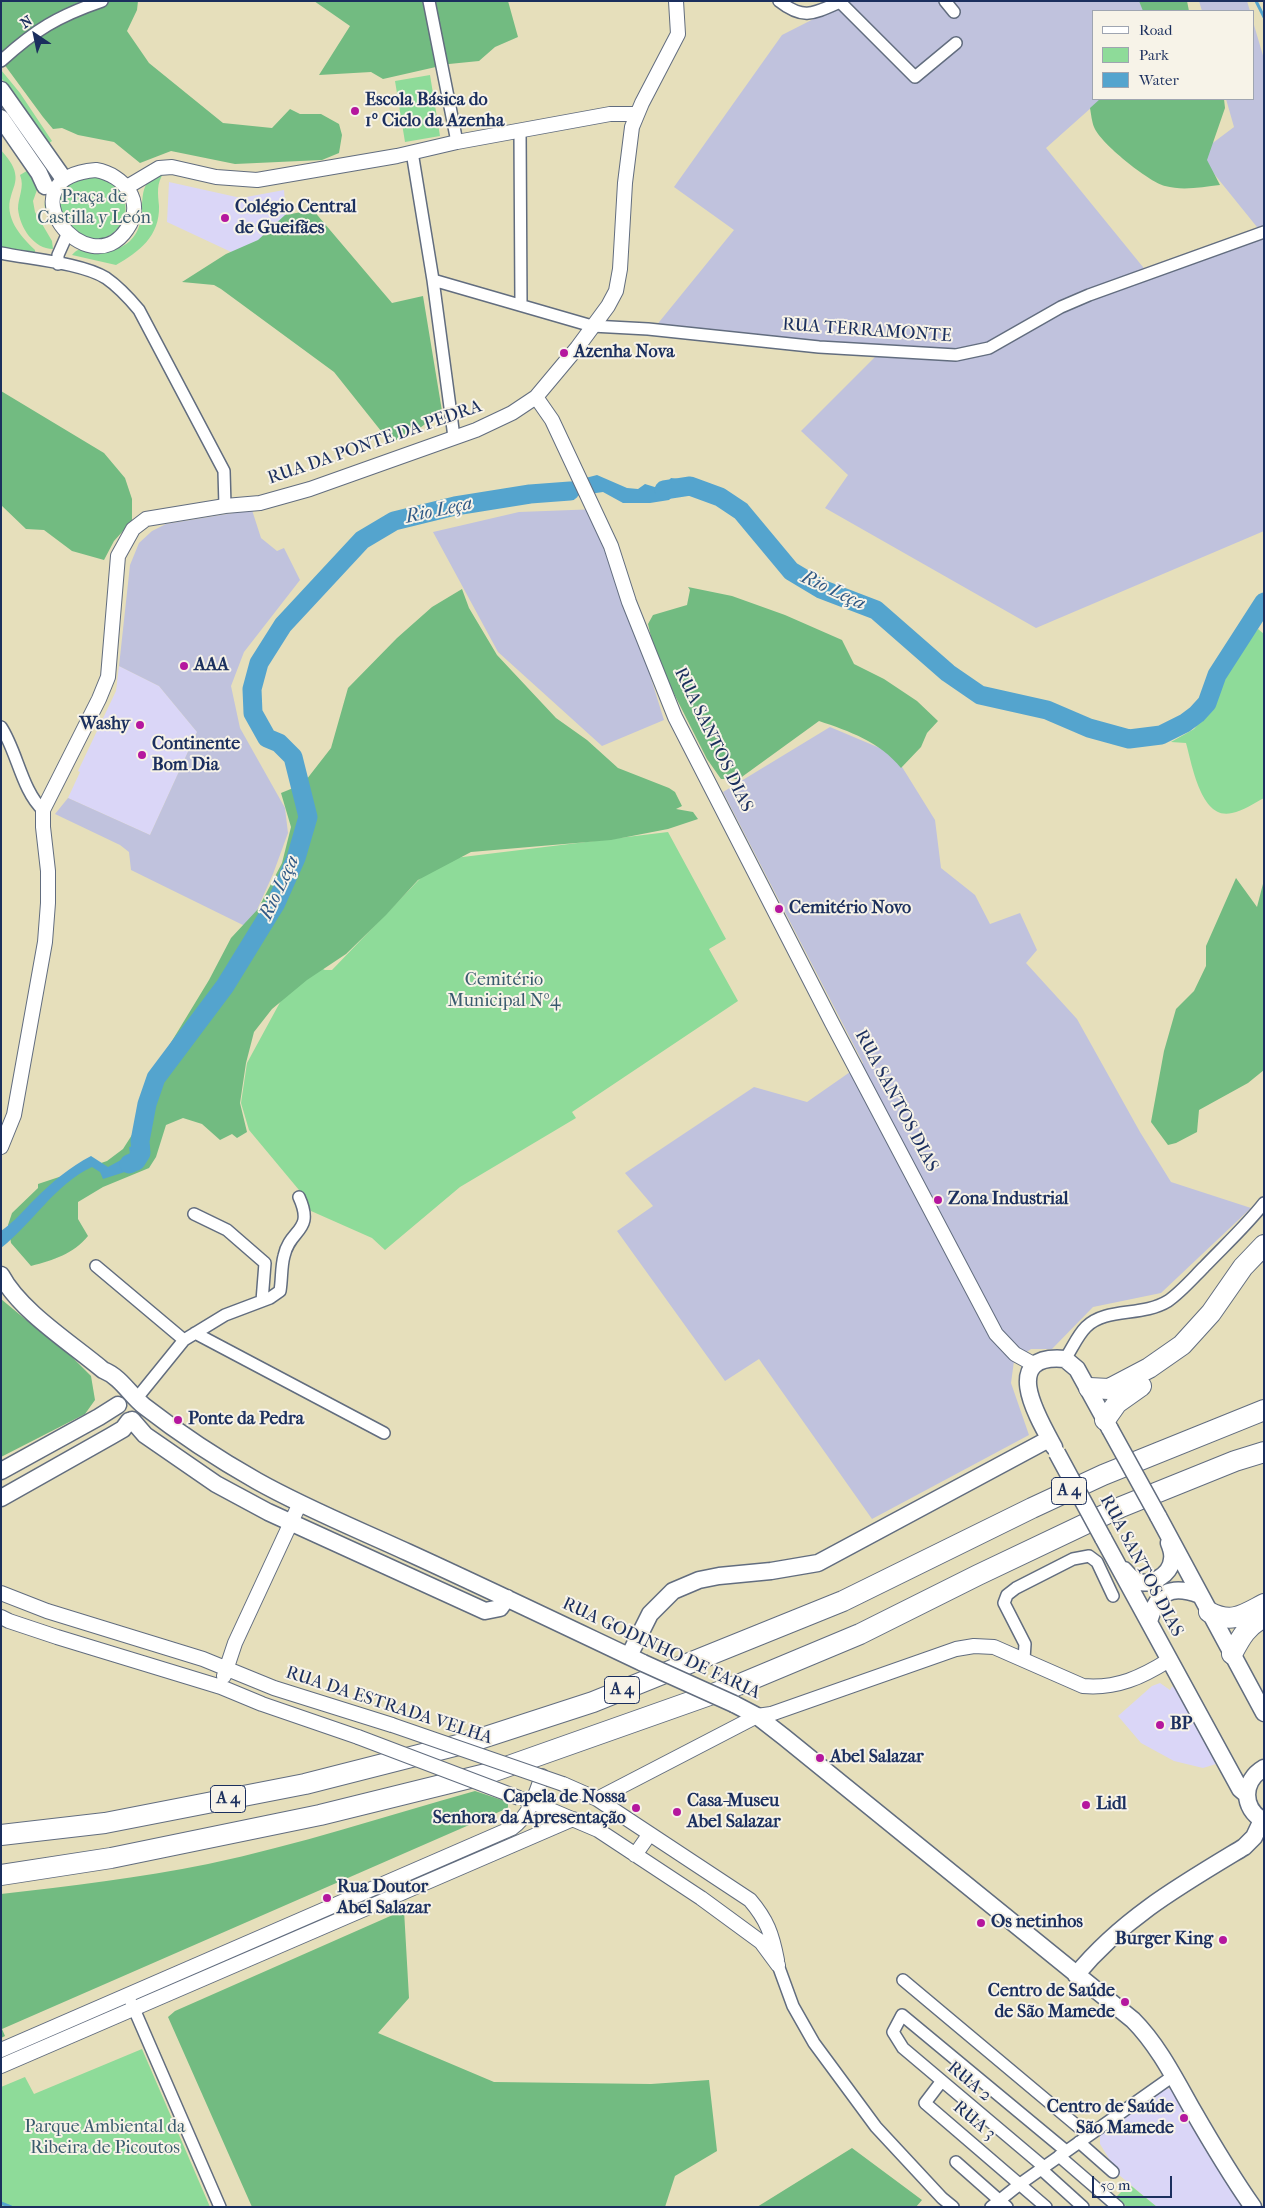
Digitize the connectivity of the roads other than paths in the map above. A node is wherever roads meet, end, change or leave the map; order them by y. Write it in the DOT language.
graph roads {
  1 [pos="102,1"];
  2 [pos="429,1"];
  3 [pos="676,1"];
  4 [pos="778,1"];
  5 [pos="945,1"];
  6 [pos="954,12"];
  7 [pos="956,43"];
  8 [pos="1,62"];
  9 [pos="1,90"];
  10 [pos="636,114"];
  11 [pos="1,118"];
  12 [pos="520,131"];
  13 [pos="457,142"];
  14 [pos="412,152"];
  15 [pos="61,176"];
  16 [pos="45,186"];
  17 [pos="128,187"];
  18 [pos="1264,232"];
  19 [pos="66,237"];
  20 [pos="1,253"];
  21 [pos="58,264"];
  22 [pos="433,280"];
  23 [pos="521,305"];
  24 [pos="592,326"];
  25 [pos="536,397"];
  26 [pos="454,438"];
  27 [pos="226,506"];
  28 [pos="1,727"];
  29 [pos="43,810"];
  30 [pos="1,1147"];
  31 [pos="299,1197"];
  32 [pos="1264,1203"];
  33 [pos="194,1214"];
  34 [pos="1264,1244"];
  35 [pos="1264,1262"];
  36 [pos="96,1266"];
  37 [pos="1,1275"];
  38 [pos="262,1301"];
  39 [pos="195,1333"];
  40 [pos="184,1340"];
  41 [pos="1065,1359"];
  42 [pos="1035,1365"];
  43 [pos="1088,1388"];
  44 [pos="129,1401"];
  45 [pos="1264,1410"];
  46 [pos="1264,1417"];
  47 [pos="130,1420"];
  48 [pos="1108,1424"];
  49 [pos="1215,1430"];
  50 [pos="384,1434"];
  51 [pos="1049,1438"];
  52 [pos="1264,1452"];
  53 [pos="1,1471"];
  54 [pos="1,1498"];
  55 [pos="300,1503"];
  56 [pos="290,1522"];
  57 [pos="1167,1532"];
  58 [pos="1117,1563"];
  59 [pos="1,1593"];
  60 [pos="1113,1596"];
  61 [pos="507,1598"];
  62 [pos="1205,1604"];
  63 [pos="1264,1604"];
  64 [pos="1,1617"];
  65 [pos="1264,1617"];
  66 [pos="72,1618"];
  67 [pos="1149,1622"];
  68 [pos="65,1640"];
  69 [pos="1232,1654"];
  70 [pos="636,1659"];
  71 [pos="1024,1659"];
  72 [pos="1169,1660"];
  73 [pos="226,1668"];
  74 [pos="221,1687"];
  75 [pos="1264,1713"];
  76 [pos="757,1716"];
  77 [pos="1264,1768"];
  78 [pos="542,1776"];
  79 [pos="1246,1795"];
  80 [pos="535,1798"];
  81 [pos="597,1799"];
  82 [pos="573,1819"];
  83 [pos="1263,1821"];
  84 [pos="1,1835"];
  85 [pos="649,1835"];
  86 [pos="634,1855"];
  87 [pos="1,1875"];
  88 [pos="778,1965"];
  89 [pos="1076,1975"];
  90 [pos="903,1980"];
  91 [pos="128,1994"];
  92 [pos="134,2008"];
  93 [pos="1,2050"];
  94 [pos="1,2066"];
  95 [pos="1173,2076"];
  96 [pos="940,2082"];
  97 [pos="1084,2138"];
  98 [pos="1062,2154"];
  99 [pos="956,2162"];
  100 [pos="1042,2168"];
  101 [pos="1114,2172"];
  102 [pos="1020,2184"];
  103 [pos="999,2205"];
  104 [pos="220,2207"];
  105 [pos="953,2207"];
  106 [pos="1046,2207"];
  107 [pos="1083,2207"];
  108 [pos="1118,2207"];
  109 [pos="1253,2207"];
  1 -- 8 [label="street"];
  2 -- 13 [label="street"];
  3 -- 10 [label="street, RUA DA PONTE DA PEDRA"];
  4 -- 7 [label="street"];
  5 -- 6 [label="street"];
  9 -- 15 [label="main road"];
  10 -- 12 [label="street"];
  10 -- 24 [label="street, RUA DA PONTE DA PEDRA"];
  11 -- 16 [label="main road"];
  12 -- 13 [label="street"];
  12 -- 23 [label="street"];
  13 -- 14 [label="street"];
  14 -- 17 [label="street"];
  14 -- 22 [label="street"];
  15 -- 16 [label="street"];
  15 -- 17 [label="street"];
  16 -- 19 [label="street"];
  17 -- 19 [label="street"];
  18 -- 24 [label="street, RUA TERRAMONTE"];
  19 -- 21 [label="street"];
  20 -- 21 [label="street"];
  21 -- 27 [label="street"];
  22 -- 23 [label="street, RUA TERRAMONTE"];
  22 -- 26 [label="street"];
  23 -- 24 [label="street, RUA TERRAMONTE"];
  24 -- 25 [label="street, RUA DA PONTE DA PEDRA"];
  25 -- 26 [label="street, RUA DA PONTE DA PEDRA"];
  25 -- 42 [label="street, RUA SANTOS DIAS"];
  26 -- 27 [label="street, RUA DA PONTE DA PEDRA"];
  27 -- 29 [label="street, RUA DA PONTE DA PEDRA"];
  28 -- 29 [label="street"];
  29 -- 30 [label="street, RUA DA PONTE DA PEDRA"];
  31 -- 38 [label="street"];
  32 -- 41 [label="street"];
  33 -- 38 [label="street"];
  34 -- 43 [label="highway"];
  35 -- 48 [label="highway"];
  36 -- 40 [label="street"];
  37 -- 44 [label="main road, RUA GODINHO DE FARIA"];
  38 -- 39 [label="street"];
  39 -- 40 [label="street"];
  39 -- 50 [label="street"];
  40 -- 44 [label="street"];
  41 -- 42 [label="main road"];
  41 -- 43 [label="main road"];
  42 -- 51 [label="main road, RUA SANTOS DIAS"];
  43 -- 48 [label="main road"];
  44 -- 47 [label="main road, RUA GODINHO DE FARIA"];
  44 -- 53 [label="main road"];
  44 -- 55 [label="main road, RUA GODINHO DE FARIA"];
  45 -- 49 [label="highway"];
  46 -- 49 [label="highway, A 4"];
  47 -- 54 [label="main road"];
  47 -- 56 [label="main road, RUA GODINHO DE FARIA"];
  48 -- 57 [label="main road, bridge"];
  49 -- 84 [label="highway, A 4"];
  51 -- 58 [label="main road, RUA SANTOS DIAS, bridge"];
  51 -- 70 [label="main road"];
  52 -- 87 [label="highway, A 4"];
  55 -- 56 [label="street"];
  55 -- 61 [label="main road, RUA GODINHO DE FARIA"];
  56 -- 61 [label="main road, RUA GODINHO DE FARIA"];
  56 -- 73 [label="street"];
  57 -- 58 [label="main road"];
  57 -- 62 [label="main road"];
  58 -- 67 [label="main road, RUA SANTOS DIAS"];
  59 -- 66 [label="street, RUA DA ESTRADA VELHA"];
  60 -- 71 [label="street"];
  61 -- 70 [label="main road, RUA GODINHO DE FARIA"];
  62 -- 63 [label="highway"];
  62 -- 67 [label="main road"];
  62 -- 69 [label="main road"];
  64 -- 68 [label="street, RUA DA ESTRADA VELHA"];
  65 -- 69 [label="highway"];
  66 -- 68 [label="street"];
  66 -- 73 [label="street, RUA DA ESTRADA VELHA"];
  67 -- 72 [label="main road, RUA SANTOS DIAS"];
  68 -- 74 [label="street, RUA DA ESTRADA VELHA"];
  69 -- 75 [label="main road"];
  70 -- 76 [label="main road, RUA GODINHO DE FARIA, bridge"];
  71 -- 72 [label="street"];
  71 -- 76 [label="street"];
  72 -- 79 [label="main road, RUA SANTOS DIAS"];
  73 -- 74 [label="street"];
  73 -- 78 [label="street, RUA DA ESTRADA VELHA, bridge"];
  74 -- 80 [label="street, RUA DA ESTRADA VELHA, bridge"];
  76 -- 81 [label="street"];
  76 -- 89 [label="main road, RUA GODINHO DE FARIA"];
  77 -- 79 [label="main road"];
  78 -- 80 [label="street"];
  78 -- 81 [label="street, RUA DA ESTRADA VELHA, bridge"];
  79 -- 83 [label="main road, RUA SANTOS DIAS"];
  80 -- 82 [label="street, RUA DA ESTRADA VELHA"];
  80 -- 91 [label="street"];
  81 -- 85 [label="street, RUA DA ESTRADA VELHA"];
  82 -- 86 [label="street, RUA DA ESTRADA VELHA"];
  82 -- 92 [label="street"];
  83 -- 89 [label="main road"];
  85 -- 86 [label="street"];
  85 -- 88 [label="street, RUA DA ESTRADA VELHA"];
  86 -- 88 [label="street, RUA DA ESTRADA VELHA"];
  88 -- 105 [label="street, RUA DA ESTRADA VELHA"];
  89 -- 95 [label="main road, RUA GODINHO DE FARIA"];
  90 -- 97 [label="street"];
  91 -- 92 [label="street"];
  91 -- 93 [label="street"];
  92 -- 94 [label="street"];
  92 -- 104 [label="street"];
  95 -- 97 [label="street"];
  95 -- 109 [label="main road, RUA GODINHO DE FARIA"];
  96 -- 98 [label="street, RUA 2"];
  96 -- 100 [label="street, RUA 2"];
  96 -- 102 [label="street, RUA 3"];
  97 -- 98 [label="street"];
  97 -- 101 [label="street"];
  98 -- 100 [label="street"];
  98 -- 108 [label="street"];
  99 -- 103 [label="street"];
  100 -- 102 [label="street"];
  100 -- 107 [label="street, RUA 2"];
  102 -- 103 [label="street"];
  102 -- 106 [label="street"];
}
